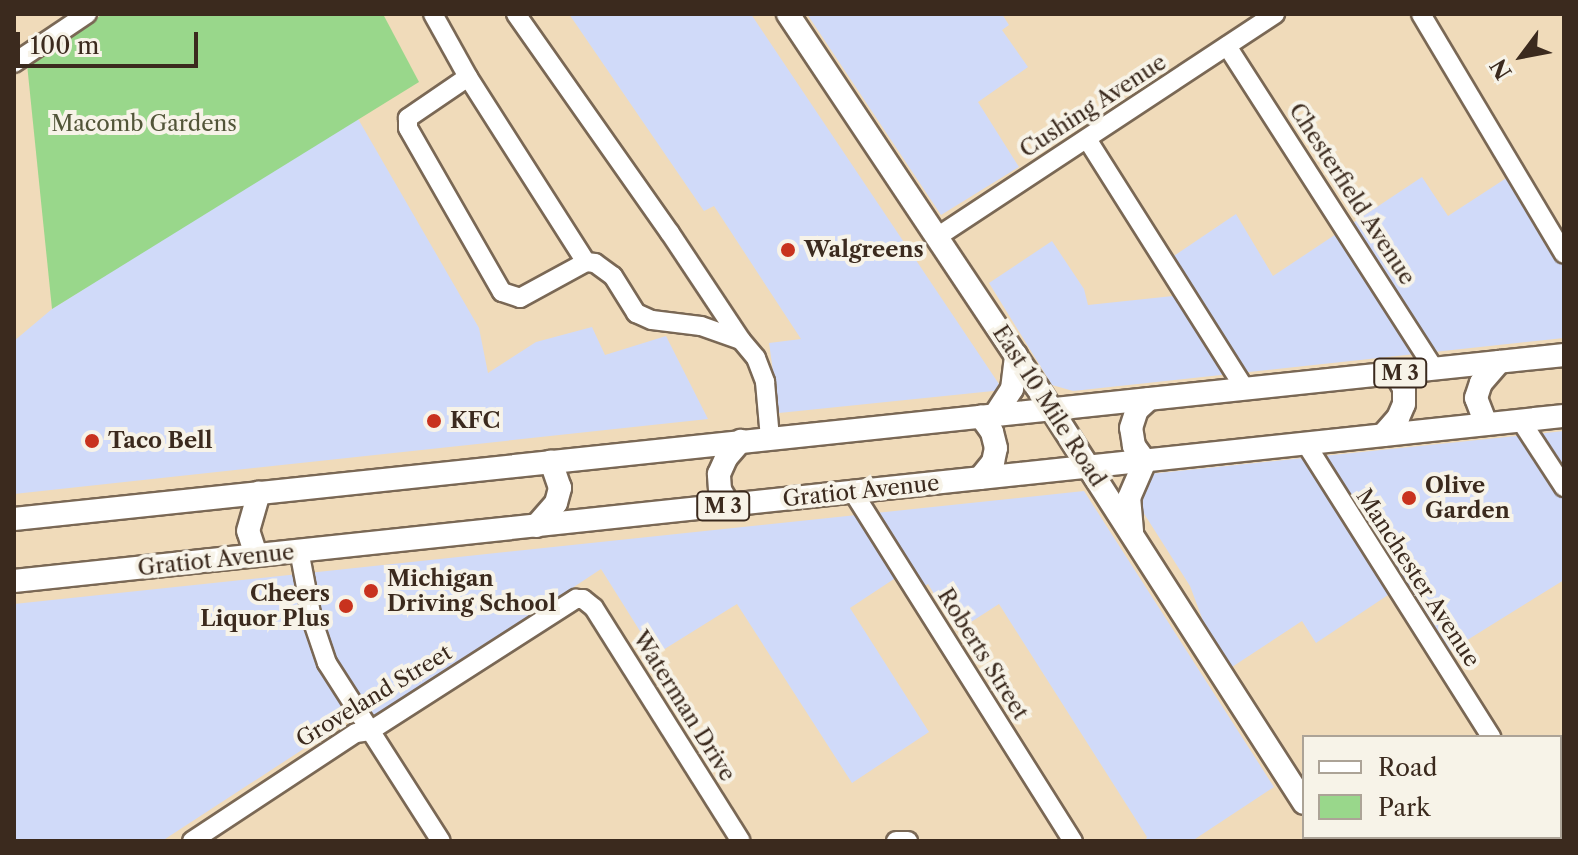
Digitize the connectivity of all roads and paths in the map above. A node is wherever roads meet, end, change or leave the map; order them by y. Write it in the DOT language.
graph roads {
  1 [pos="87,14"];
  2 [pos="433,14"];
  3 [pos="516,14"];
  4 [pos="788,14"];
  5 [pos="1275,14"];
  6 [pos="1421,14"];
  7 [pos="1227,46"];
  8 [pos="14,63"];
  9 [pos="468,77"];
  10 [pos="1087,139"];
  11 [pos="937,237"];
  12 [pos="1564,254"];
  13 [pos="586,262"];
  14 [pos="741,340"];
  15 [pos="1016,355"];
  16 [pos="1564,355"];
  17 [pos="1499,362"];
  18 [pos="1434,369"];
  19 [pos="1396,374"];
  20 [pos="1245,389"];
  21 [pos="1149,399"];
  22 [pos="1052,410"];
  23 [pos="988,416"];
  24 [pos="1564,416"];
  25 [pos="1521,421"];
  26 [pos="1486,424"];
  27 [pos="1383,435"];
  28 [pos="770,438"];
  29 [pos="741,441"];
  30 [pos="1306,444"];
  31 [pos="1145,461"];
  32 [pos="551,462"];
  33 [pos="1089,467"];
  34 [pos="980,478"];
  35 [pos="1564,487"];
  36 [pos="853,492"];
  37 [pos="259,493"];
  38 [pos="729,505"];
  39 [pos="14,519"];
  40 [pos="536,526"];
  41 [pos="1132,536"];
  42 [pos="299,550"];
  43 [pos="256,555"];
  44 [pos="14,581"];
  45 [pos="583,599"];
  46 [pos="370,731"];
  47 [pos="1490,735"];
  48 [pos="1302,800"];
  49 [pos="192,841"];
  50 [pos="441,841"];
  51 [pos="741,841"];
  52 [pos="896,841"];
  53 [pos="908,841"];
  54 [pos="1073,841"];
  1 -- 8 [label="street"];
  2 -- 9 [label="street"];
  3 -- 14 [label="street"];
  4 -- 11 [label="main road, East 10 Mile Road"];
  5 -- 7 [label="street, Cushing Avenue"];
  6 -- 12 [label="street"];
  7 -- 10 [label="street, Cushing Avenue"];
  7 -- 18 [label="street, Chesterfield Avenue"];
  9 -- 13 [label="street"];
  9 -- 13 [label="street"];
  10 -- 11 [label="street, Cushing Avenue"];
  10 -- 20 [label="street"];
  11 -- 15 [label="main road, East 10 Mile Road"];
  13 -- 14 [label="street"];
  14 -- 28 [label="street"];
  15 -- 22 [label="main road, East 10 Mile Road"];
  15 -- 23 [label="main road"];
  16 -- 17 [label="main road, M 3"];
  17 -- 18 [label="main road, M 3"];
  17 -- 26 [label="main road"];
  18 -- 19 [label="main road, M 3"];
  19 -- 20 [label="main road, M 3"];
  19 -- 27 [label="main road"];
  20 -- 21 [label="main road, M 3"];
  21 -- 22 [label="main road, M 3"];
  21 -- 31 [label="main road"];
  22 -- 23 [label="main road, M 3"];
  22 -- 33 [label="main road, East 10 Mile Road"];
  23 -- 28 [label="main road, M 3"];
  23 -- 34 [label="main road"];
  24 -- 25 [label="main road, Gratiot Avenue / M 3"];
  25 -- 26 [label="main road, Gratiot Avenue / M 3"];
  25 -- 35 [label="street"];
  26 -- 27 [label="main road, Gratiot Avenue / M 3"];
  27 -- 30 [label="main road, Gratiot Avenue / M 3"];
  28 -- 29 [label="main road, M 3"];
  29 -- 32 [label="main road, M 3"];
  29 -- 38 [label="main road"];
  30 -- 31 [label="main road, Gratiot Avenue / M 3"];
  30 -- 47 [label="street, Manchester Avenue"];
  31 -- 33 [label="main road, Gratiot Avenue / M 3"];
  31 -- 41 [label="main road"];
  32 -- 37 [label="main road, M 3"];
  32 -- 40 [label="main road"];
  33 -- 34 [label="main road, Gratiot Avenue / M 3"];
  33 -- 41 [label="main road, East 10 Mile Road"];
  34 -- 36 [label="main road, Gratiot Avenue / M 3"];
  36 -- 38 [label="main road, Gratiot Avenue / M 3"];
  36 -- 54 [label="street, Roberts Street"];
  37 -- 39 [label="main road, M 3"];
  37 -- 43 [label="main road"];
  38 -- 40 [label="main road, Gratiot Avenue / M 3"];
  40 -- 42 [label="main road, Gratiot Avenue / M 3"];
  41 -- 48 [label="main road, East 10 Mile Road"];
  42 -- 43 [label="main road, Gratiot Avenue / M 3"];
  42 -- 46 [label="street"];
  43 -- 44 [label="main road, Gratiot Avenue / M 3"];
  45 -- 46 [label="street, Groveland Street"];
  45 -- 51 [label="street, Waterman Drive"];
  46 -- 49 [label="street, Groveland Street"];
  46 -- 50 [label="street"];
  52 -- 53 [label="street"];
}
